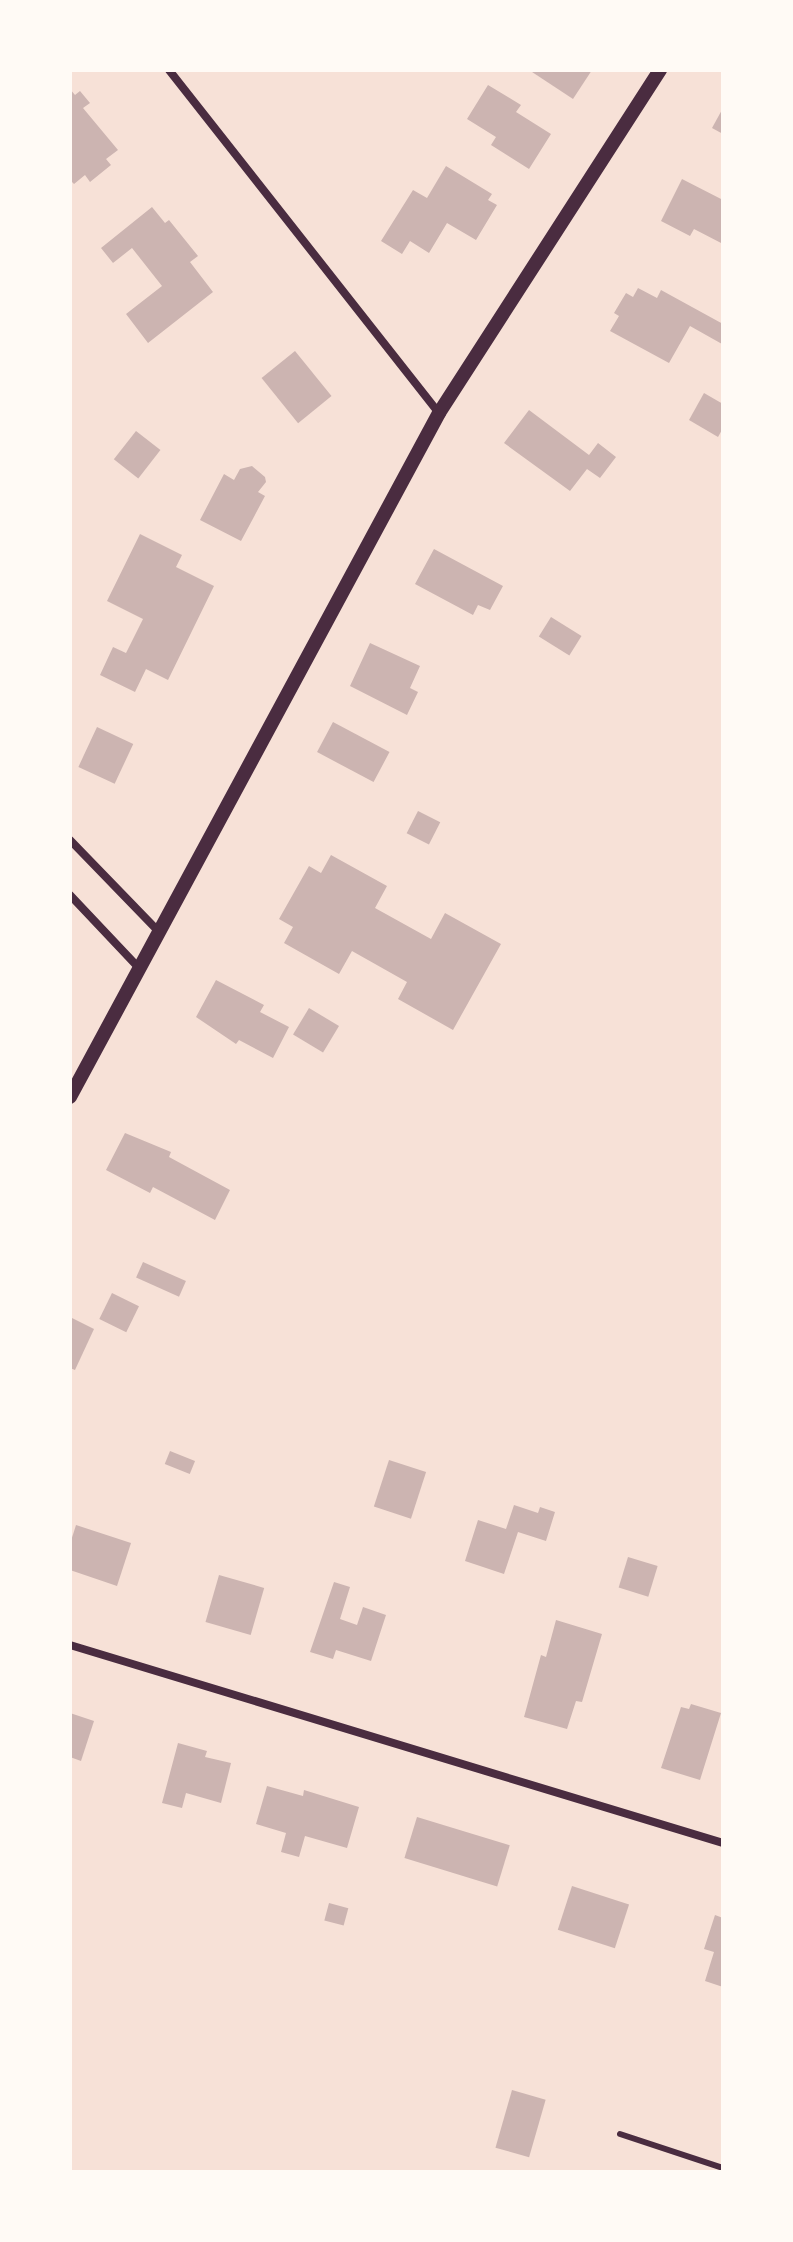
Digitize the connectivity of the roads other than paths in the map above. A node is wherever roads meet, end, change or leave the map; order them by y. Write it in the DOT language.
graph roads {
  1 [pos="169,70"];
  2 [pos="660,70"];
  3 [pos="439,413"];
  4 [pos="70,840"];
  5 [pos="70,895"];
  6 [pos="159,932"];
  7 [pos="139,968"];
  8 [pos="70,1097"];
  9 [pos="70,1645"];
  10 [pos="723,1843"];
  11 [pos="620,2134"];
  12 [pos="723,2168"];
  1 -- 3 [label="street"];
  2 -- 3 [label="street"];
  3 -- 6 [label="street"];
  4 -- 6 [label="street"];
  5 -- 7 [label="street"];
  6 -- 7 [label="street"];
  7 -- 8 [label="street"];
  9 -- 10 [label="street"];
  11 -- 12 [label="lane"];
}
